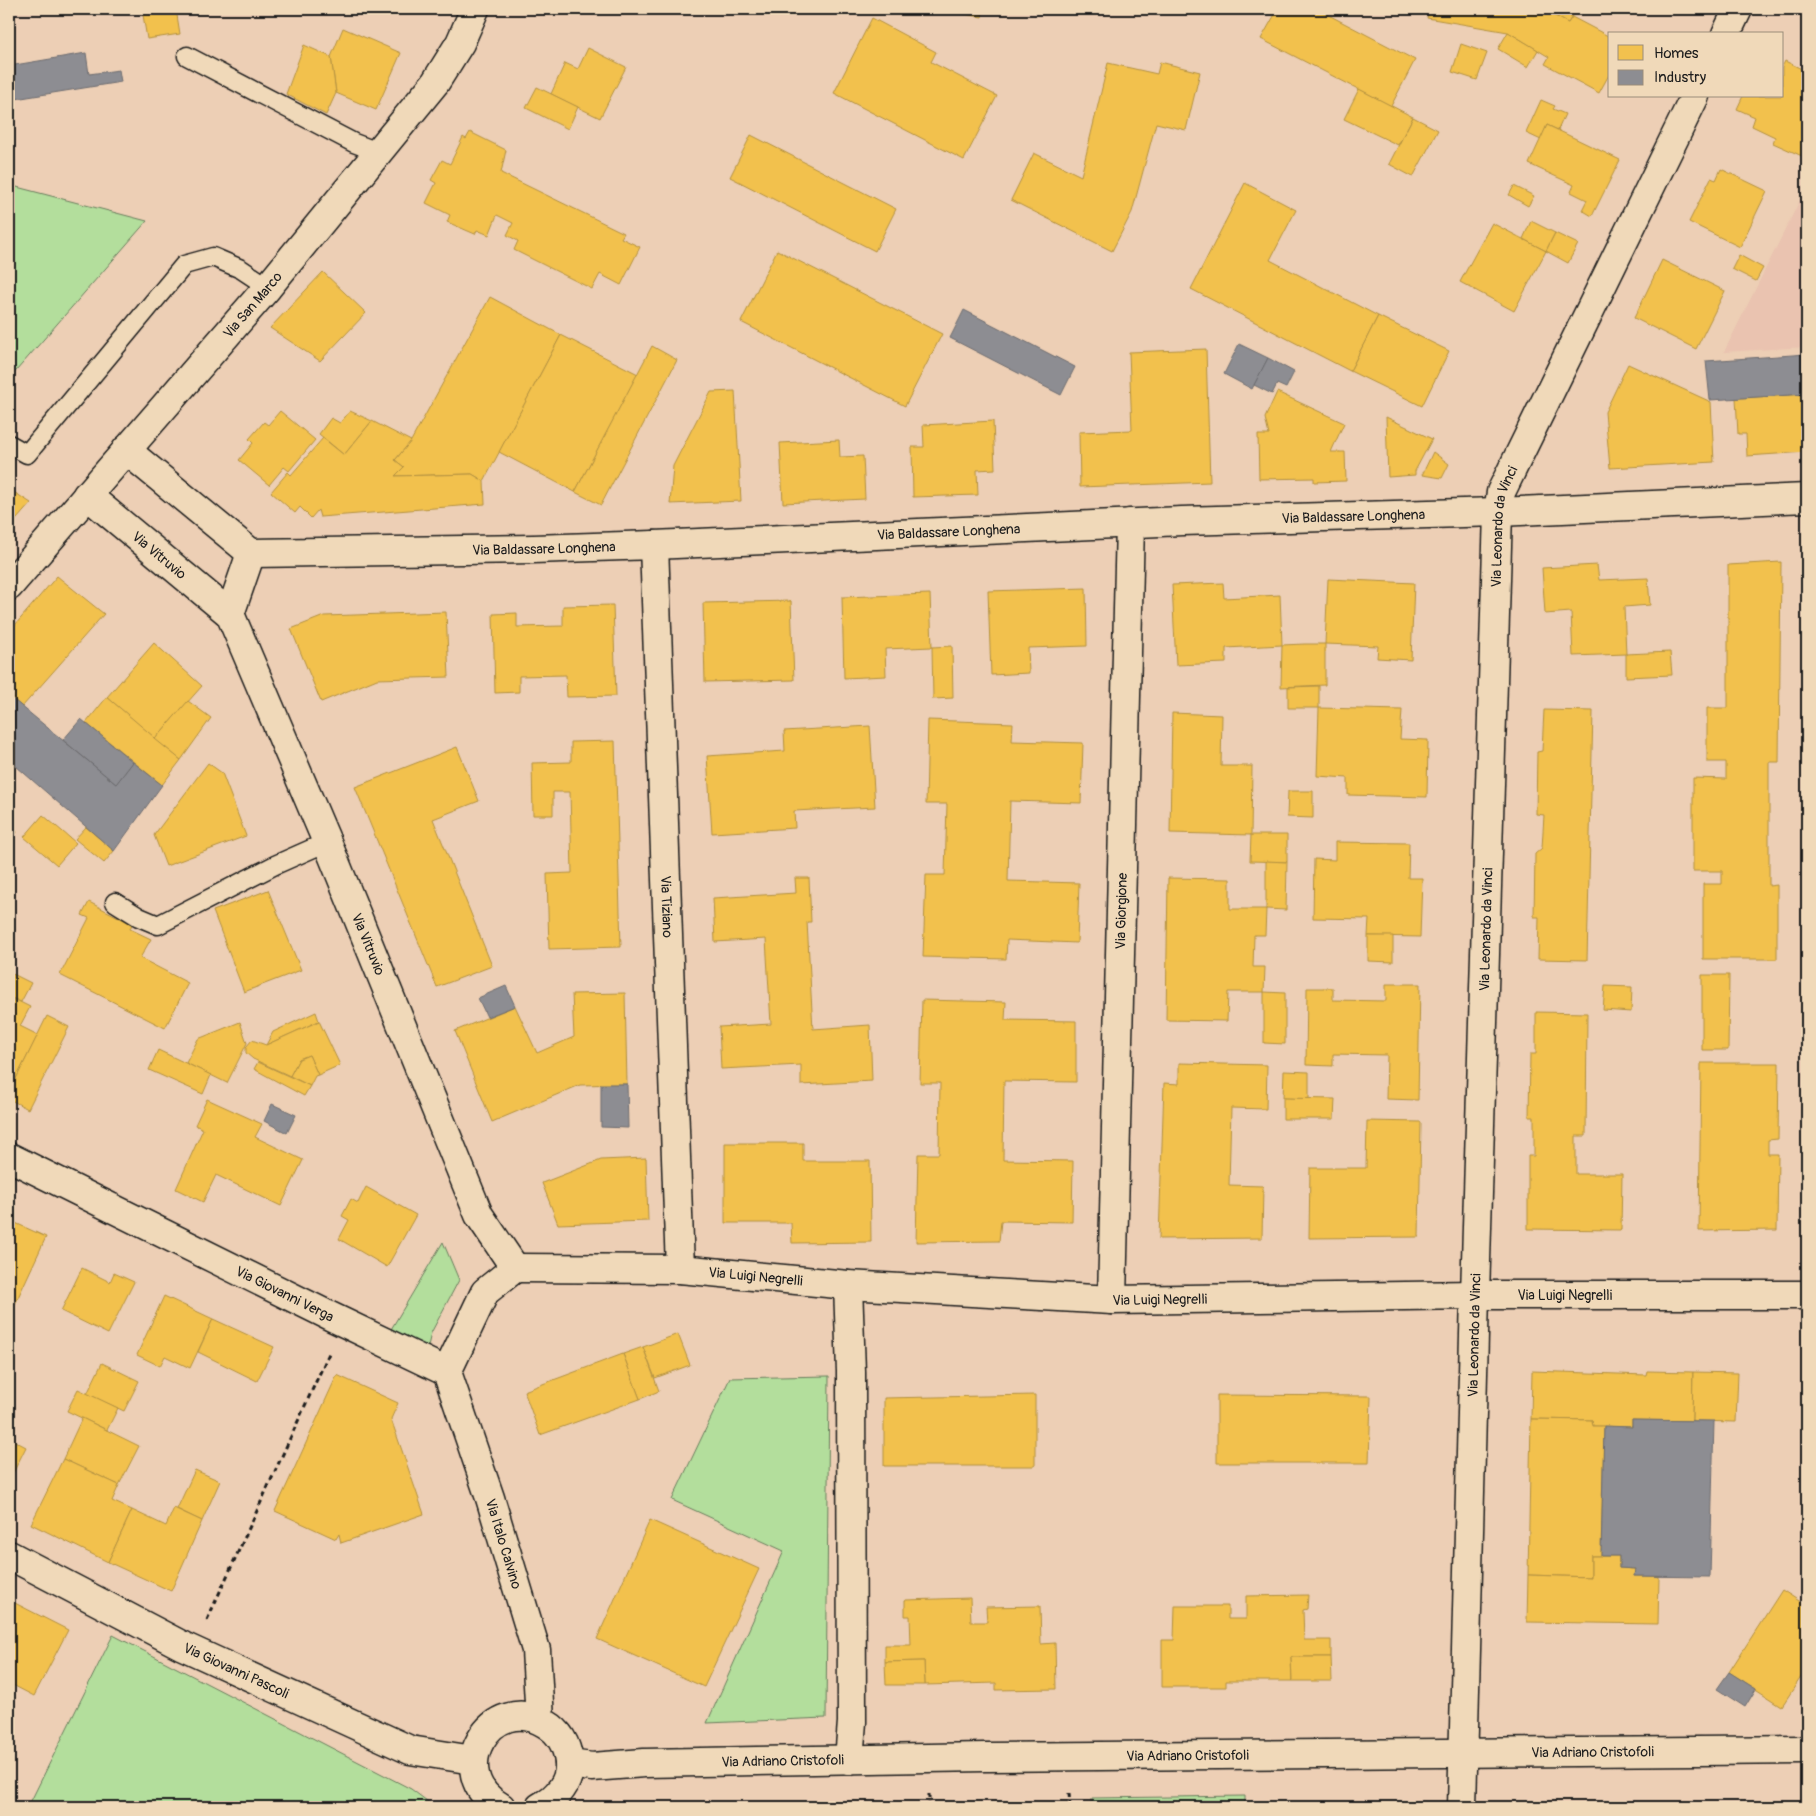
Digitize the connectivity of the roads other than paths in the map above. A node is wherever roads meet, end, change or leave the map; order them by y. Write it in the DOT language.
graph roads {
  1 [pos="475,9"];
  2 [pos="1738,9"];
  3 [pos="1727,32"];
  4 [pos="187,56"];
  5 [pos="1694,98"];
  6 [pos="378,152"];
  7 [pos="268,286"];
  8 [pos="9,444"];
  9 [pos="126,450"];
  10 [pos="87,495"];
  11 [pos="1807,498"];
  12 [pos="1498,512"];
  13 [pos="1130,523"];
  14 [pos="654,545"];
  15 [pos="251,553"];
  16 [pos="9,586"];
  17 [pos="230,614"];
  18 [pos="327,842"];
  19 [pos="115,902"];
  20 [pos="9,1157"];
  21 [pos="515,1268"];
  22 [pos="680,1269"];
  23 [pos="848,1285"];
  24 [pos="1475,1295"];
  25 [pos="1807,1295"];
  26 [pos="1112,1300"];
  27 [pos="447,1372"];
  28 [pos="9,1555"];
  29 [pos="540,1720"];
  30 [pos="1807,1750"];
  31 [pos="1464,1753"];
  32 [pos="473,1760"];
  33 [pos="849,1760"];
  34 [pos="569,1764"];
  35 [pos="501,1807"];
  36 [pos="540,1807"];
  37 [pos="1462,1807"];
  1 -- 6 [label="street, Via San Marco"];
  2 -- 3 [label="street"];
  4 -- 6 [label="lane"];
  5 -- 12 [label="street, Via Leonardo da Vinci"];
  6 -- 7 [label="street, Via San Marco"];
  7 -- 8 [label="lane"];
  7 -- 9 [label="street, Via San Marco"];
  9 -- 10 [label="street, Via San Marco"];
  9 -- 15 [label="street"];
  10 -- 16 [label="street, Via San Marco"];
  10 -- 17 [label="street, Via Vitruvio"];
  11 -- 12 [label="street, Via Baldassare Longhena"];
  12 -- 13 [label="street, Via Baldassare Longhena"];
  12 -- 24 [label="street, Via Leonardo da Vinci"];
  13 -- 14 [label="street, Via Baldassare Longhena"];
  13 -- 26 [label="street, Via Giorgione"];
  14 -- 15 [label="street, Via Baldassare Longhena"];
  14 -- 22 [label="street, Via Tiziano"];
  15 -- 17 [label="street"];
  17 -- 18 [label="street, Via Vitruvio"];
  18 -- 19 [label="lane"];
  18 -- 21 [label="street, Via Vitruvio"];
  20 -- 27 [label="street, Via Giovanni Verga"];
  21 -- 22 [label="street, Via Luigi Negrelli"];
  21 -- 27 [label="street"];
  22 -- 23 [label="street, Via Luigi Negrelli"];
  23 -- 26 [label="street, Via Luigi Negrelli"];
  23 -- 33 [label="street"];
  24 -- 25 [label="street, Via Luigi Negrelli"];
  24 -- 26 [label="street, Via Luigi Negrelli"];
  24 -- 31 [label="street, Via Leonardo da Vinci"];
  27 -- 29 [label="street, Via Italo Calvino"];
  28 -- 32 [label="street, Via Giovanni Pascoli"];
  29 -- 32 [label="street"];
  29 -- 34 [label="street"];
  30 -- 31 [label="street, Via Adriano Cristofoli"];
  31 -- 33 [label="street, Via Adriano Cristofoli"];
  31 -- 37 [label="street, Via Leonardo da Vinci"];
  32 -- 35 [label="street"];
  33 -- 34 [label="street, Via Adriano Cristofoli"];
  34 -- 36 [label="street"];
}
